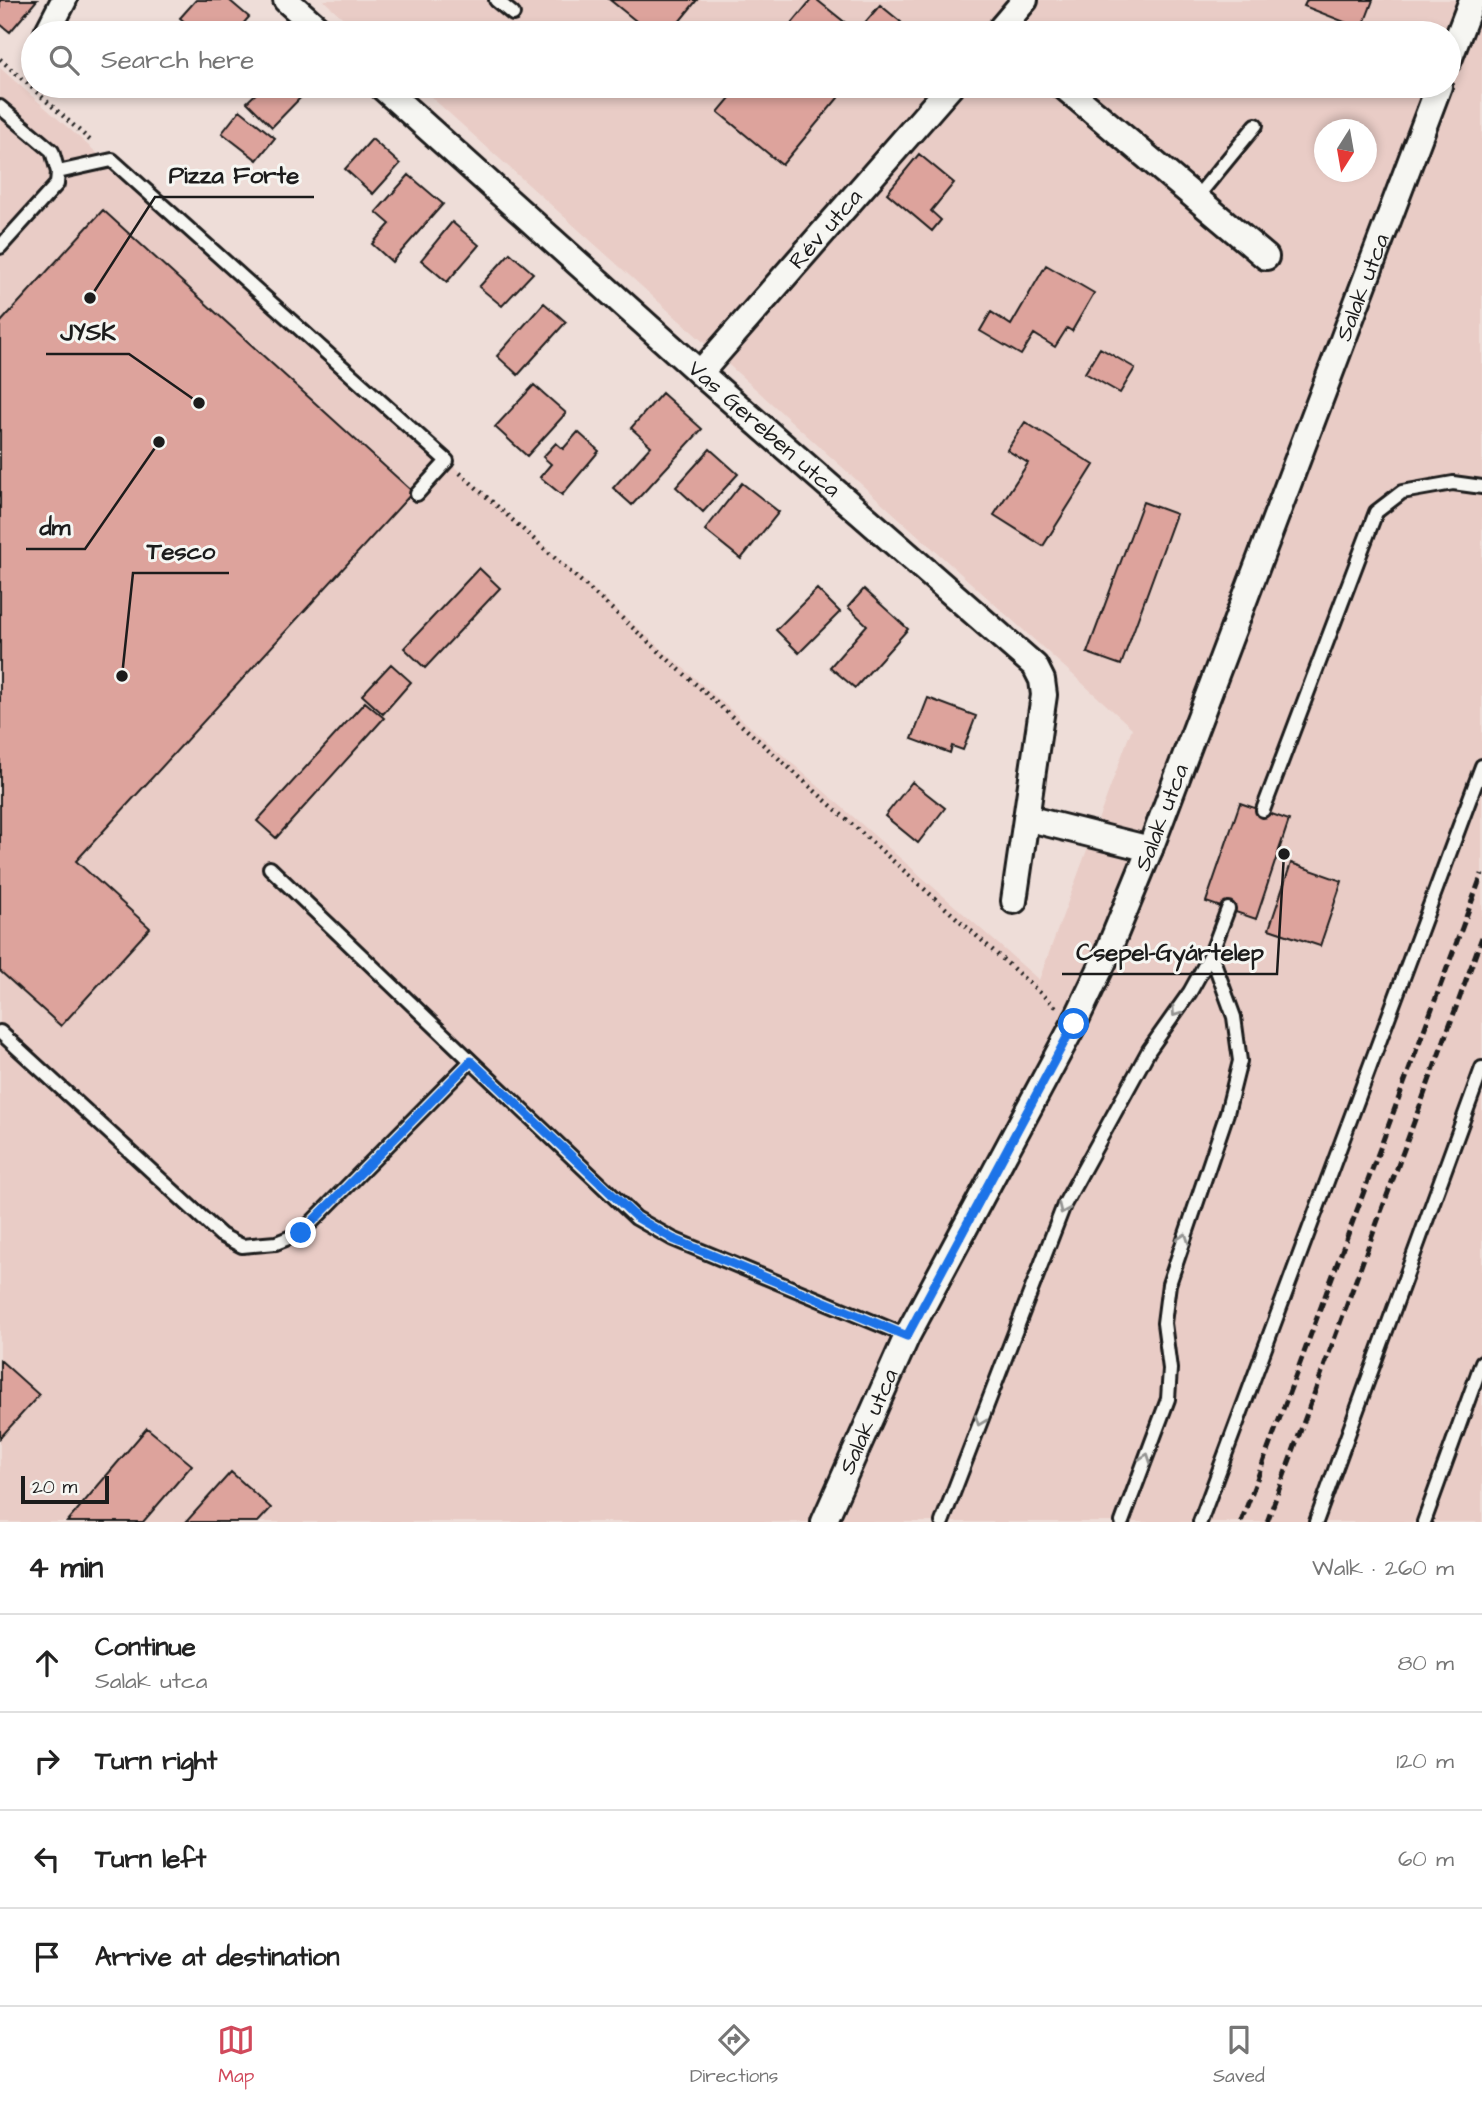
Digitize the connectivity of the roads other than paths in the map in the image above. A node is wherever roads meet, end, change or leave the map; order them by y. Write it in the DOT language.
graph roads {
  1 [pos="64,0"];
  2 [pos="286,0"];
  3 [pos="496,0"];
  4 [pos="1024,0"];
  5 [pos="1472,0"];
  6 [pos="513,14"];
  7 [pos="53,21"];
  8 [pos="310,21"];
  9 [pos="1008,21"];
  10 [pos="1461,29"];
  11 [pos="395,98"];
  12 [pos="941,98"];
  13 [pos="1077,98"];
  14 [pos="1434,98"];
  15 [pos="0,107"];
  16 [pos="1256,125"];
  17 [pos="58,172"];
  18 [pos="1196,198"];
  19 [pos="0,247"];
  20 [pos="1266,257"];
  21 [pos="700,373"];
  22 [pos="1482,487"];
  23 [pos="416,494"];
  24 [pos="1482,766"];
  25 [pos="1263,810"];
  26 [pos="1026,818"];
  27 [pos="1150,849"];
  28 [pos="270,868"];
  29 [pos="1014,901"];
  30 [pos="1228,909"];
  31 [pos="1211,954"];
  32 [pos="0,1032"];
  33 [pos="471,1061"];
  34 [pos="1482,1068"];
  35 [pos="907,1336"];
  36 [pos="1482,1362"];
  37 [pos="824,1522"];
  38 [pos="942,1522"];
  39 [pos="1122,1522"];
  40 [pos="1200,1522"];
  41 [pos="1316,1522"];
  42 [pos="1424,1522"];
  1 -- 7 [label="street"];
  2 -- 8 [label="street"];
  3 -- 6 [label="lane"];
  4 -- 9 [label="street"];
  5 -- 10 [label="street"];
  11 -- 21 [label="street, Vas Gereben utca"];
  12 -- 21 [label="street, Rév utca"];
  13 -- 18 [label="street"];
  14 -- 27 [label="street, Salak utca"];
  15 -- 17 [label="lane"];
  16 -- 18 [label="lane"];
  17 -- 19 [label="lane"];
  17 -- 23 [label="lane"];
  18 -- 20 [label="street"];
  21 -- 26 [label="street, Vas Gereben utca"];
  22 -- 25 [label="lane"];
  24 -- 40 [label="lane"];
  26 -- 27 [label="street"];
  26 -- 29 [label="street, Vas Gereben utca"];
  27 -- 35 [label="street, Salak utca"];
  28 -- 33 [label="lane"];
  30 -- 31 [label="lane"];
  31 -- 38 [label="lane, one-way"];
  39 -- 31 [label="lane, one-way"];
  32 -- 33 [label="lane"];
  33 -- 35 [label="lane"];
  34 -- 41 [label="lane"];
  35 -- 37 [label="street, Salak utca"];
  36 -- 42 [label="lane"];
}
